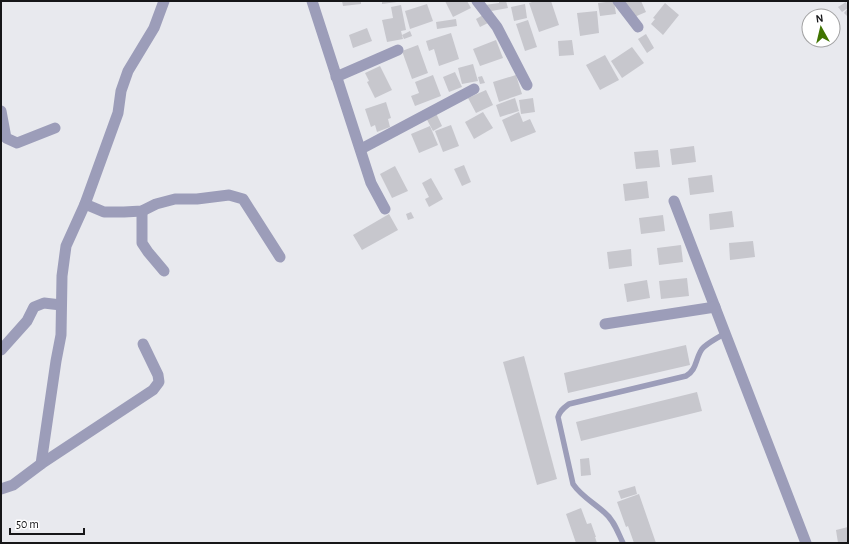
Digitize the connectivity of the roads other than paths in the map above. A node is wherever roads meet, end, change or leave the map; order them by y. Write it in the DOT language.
graph roads {
  1 [pos="164,1"];
  2 [pos="312,1"];
  3 [pos="476,1"];
  4 [pos="618,1"];
  5 [pos="638,27"];
  6 [pos="398,50"];
  7 [pos="336,77"];
  8 [pos="527,85"];
  9 [pos="474,89"];
  10 [pos="1,111"];
  11 [pos="55,128"];
  12 [pos="361,149"];
  13 [pos="674,201"];
  14 [pos="85,204"];
  15 [pos="385,209"];
  16 [pos="142,210"];
  17 [pos="280,257"];
  18 [pos="164,271"];
  19 [pos="60,305"];
  20 [pos="715,307"];
  21 [pos="605,324"];
  22 [pos="725,333"];
  23 [pos="143,344"];
  24 [pos="1,350"];
  25 [pos="41,464"];
  26 [pos="1,489"];
  27 [pos="623,543"];
  28 [pos="806,543"];
  1 -- 14 [label="street"];
  2 -- 7 [label="street"];
  3 -- 8 [label="street"];
  4 -- 5 [label="street"];
  6 -- 7 [label="street"];
  7 -- 12 [label="street"];
  9 -- 12 [label="street"];
  10 -- 11 [label="street"];
  12 -- 15 [label="street"];
  13 -- 20 [label="street"];
  14 -- 16 [label="street"];
  14 -- 19 [label="street"];
  16 -- 17 [label="street"];
  16 -- 18 [label="street"];
  19 -- 24 [label="street"];
  19 -- 25 [label="street"];
  20 -- 21 [label="street"];
  20 -- 22 [label="street"];
  22 -- 27 [label="lane"];
  22 -- 28 [label="street"];
  23 -- 25 [label="street"];
  25 -- 26 [label="street"];
}
